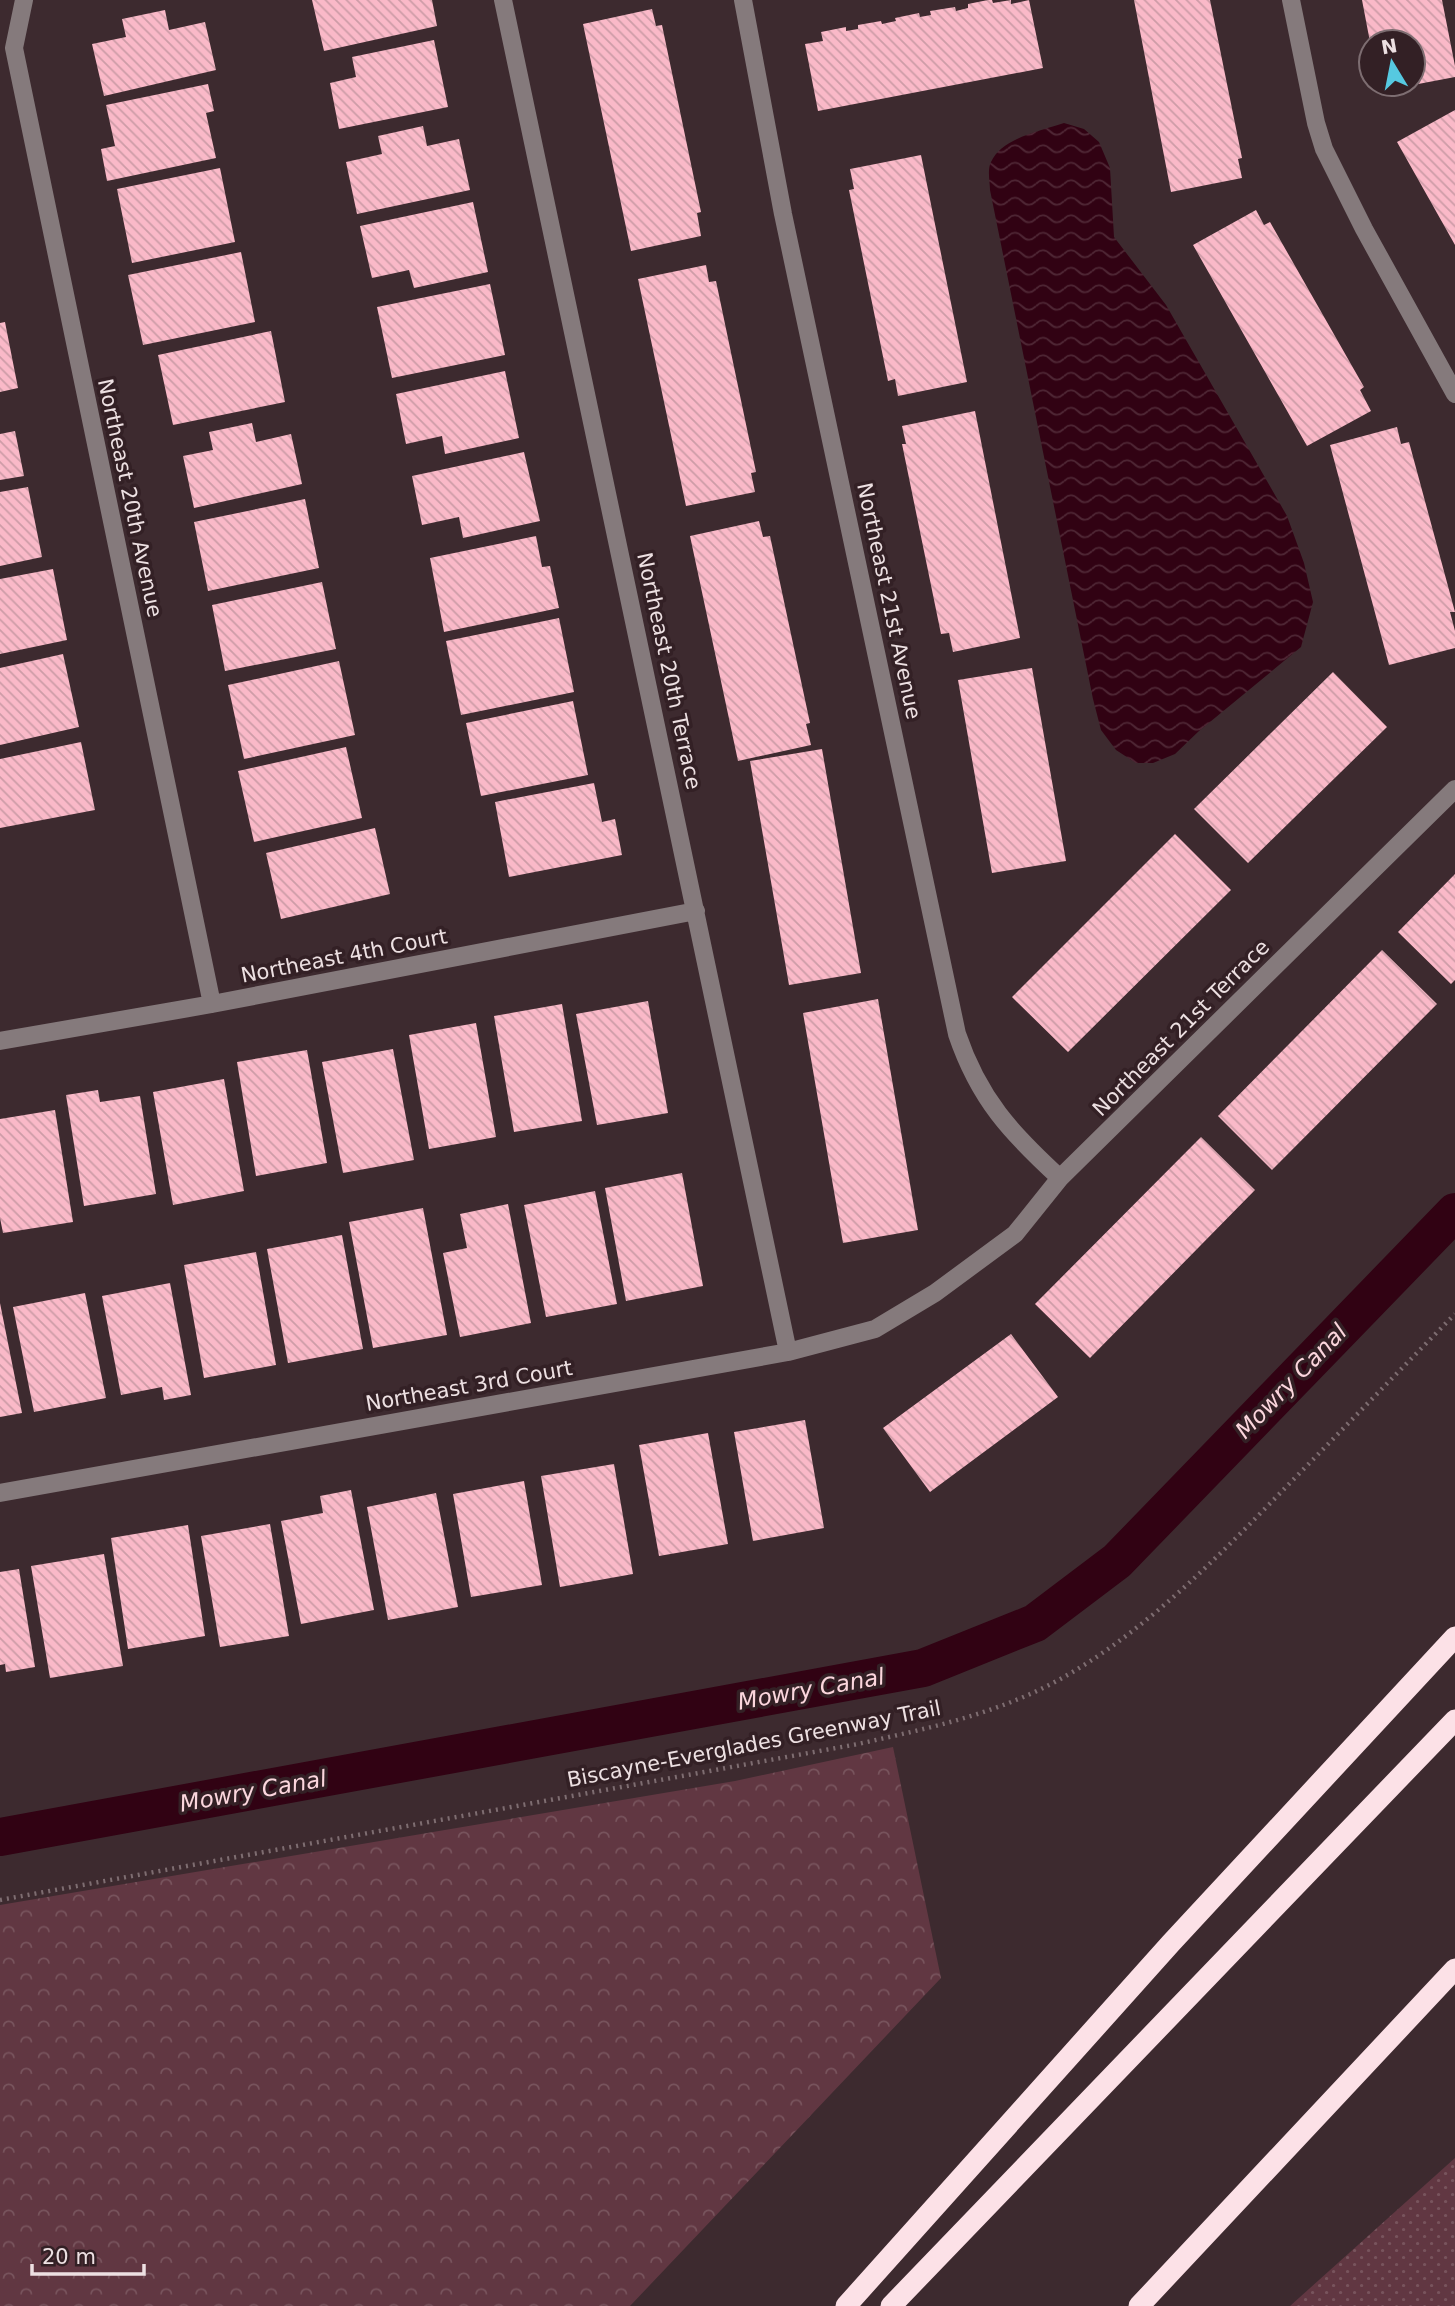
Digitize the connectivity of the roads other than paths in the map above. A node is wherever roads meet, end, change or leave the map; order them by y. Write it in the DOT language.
graph roads {
  1 [pos="24,0"];
  2 [pos="503,0"];
  3 [pos="743,0"];
  4 [pos="1291,0"];
  5 [pos="1455,394"];
  6 [pos="1455,789"];
  7 [pos="696,911"];
  8 [pos="212,1004"];
  9 [pos="0,1041"];
  10 [pos="1060,1178"];
  11 [pos="935,1293"];
  12 [pos="788,1352"];
  13 [pos="0,1493"];
  14 [pos="1455,1637"];
  15 [pos="1455,1720"];
  16 [pos="1455,1969"];
  17 [pos="846,2306"];
  18 [pos="891,2306"];
  19 [pos="1139,2306"];
  1 -- 8 [label="street, Northeast 20th Avenue"];
  2 -- 7 [label="street, Northeast 20th Terrace"];
  3 -- 10 [label="street, Northeast 21st Avenue"];
  4 -- 5 [label="street"];
  6 -- 10 [label="street, Northeast 21st Terrace"];
  7 -- 8 [label="street, Northeast 4th Court"];
  7 -- 12 [label="street, Northeast 20th Terrace"];
  8 -- 9 [label="street, Northeast 4th Court"];
  10 -- 11 [label="street, Northeast 21st Terrace"];
  11 -- 12 [label="street, Northeast 3rd Court"];
  12 -- 13 [label="street, Northeast 3rd Court"];
  14 -- 17 [label="highway"];
  15 -- 18 [label="highway"];
  16 -- 19 [label="highway"];
}
